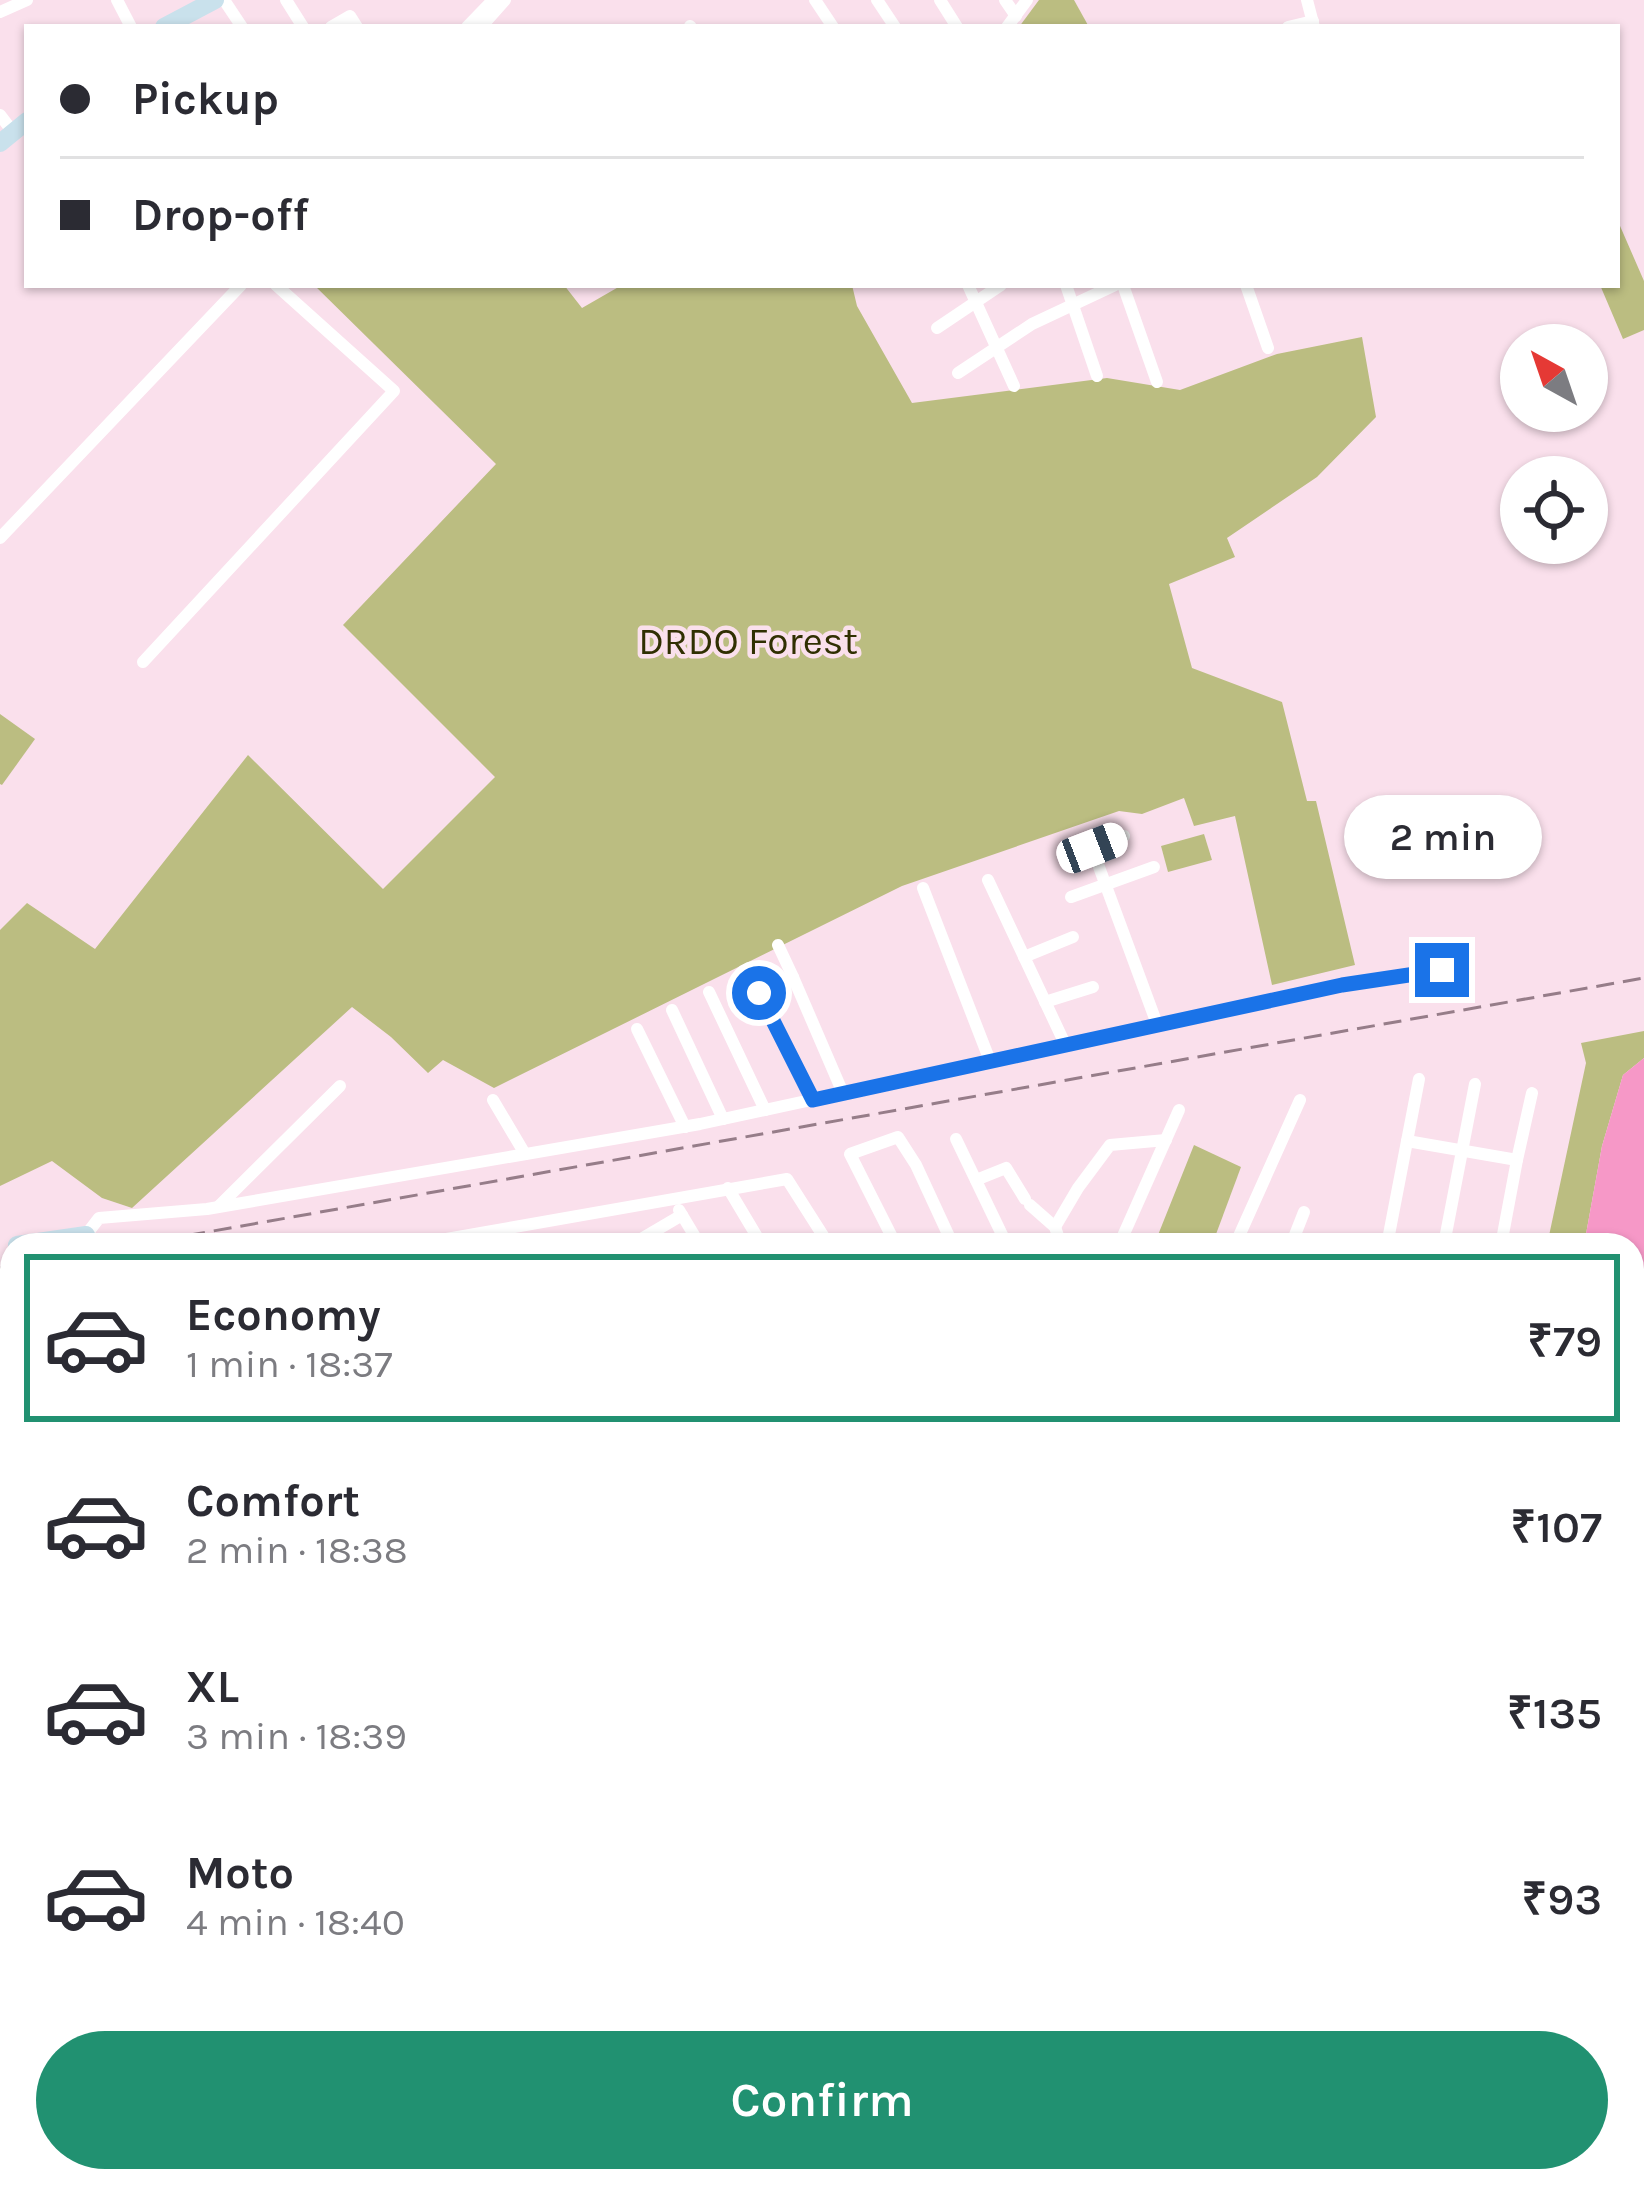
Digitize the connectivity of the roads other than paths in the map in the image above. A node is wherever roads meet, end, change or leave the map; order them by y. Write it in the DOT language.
graph roads {
  1 [pos="26,0"];
  2 [pos="215,0"];
  3 [pos="493,0"];
  4 [pos="506,0"];
  5 [pos="1005,0"];
  6 [pos="1027,0"];
  7 [pos="1307,0"];
  8 [pos="0,12"];
  9 [pos="1011,21"];
  10 [pos="173,24"];
  11 [pos="470,24"];
  12 [pos="484,24"];
  13 [pos="1313,24"];
  14 [pos="0,115"];
  15 [pos="13,132"];
  16 [pos="238,288"];
  17 [pos="279,288"];
  18 [pos="970,288"];
  19 [pos="996,288"];
  20 [pos="1067,288"];
  21 [pos="1112,288"];
  22 [pos="1120,288"];
  23 [pos="1247,288"];
  24 [pos="976,301"];
  25 [pos="1072,304"];
  26 [pos="937,328"];
  27 [pos="998,345"];
  28 [pos="1268,348"];
  29 [pos="958,373"];
  30 [pos="1096,376"];
  31 [pos="1157,382"];
  32 [pos="1014,386"];
  33 [pos="0,538"];
  34 [pos="143,662"];
  35 [pos="1124,836"];
  36 [pos="1154,867"];
  37 [pos="988,880"];
  38 [pos="1106,885"];
  39 [pos="923,888"];
  40 [pos="1071,898"];
  41 [pos="1073,937"];
  42 [pos="778,945"];
  43 [pos="1024,957"];
  44 [pos="1442,970"];
  45 [pos="793,976"];
  46 [pos="1093,986"];
  47 [pos="709,992"];
  48 [pos="1046,1003"];
  49 [pos="672,1010"];
  50 [pos="1156,1024"];
  51 [pos="637,1029"];
  52 [pos="1065,1044"];
  53 [pos="990,1060"];
  54 [pos="1419,1079"];
  55 [pos="1475,1084"];
  56 [pos="340,1085"];
  57 [pos="843,1093"];
  58 [pos="1532,1093"];
  59 [pos="493,1100"];
  60 [pos="813,1100"];
  61 [pos="1300,1100"];
  62 [pos="766,1110"];
  63 [pos="1179,1110"];
  64 [pos="724,1119"];
  65 [pos="685,1127"];
  66 [pos="956,1138"];
  67 [pos="1166,1140"];
  68 [pos="1407,1141"];
  69 [pos="1461,1150"];
  70 [pos="525,1154"];
  71 [pos="1516,1160"];
  72 [pos="976,1180"];
  73 [pos="728,1188"];
  74 [pos="673,1198"];
  75 [pos="219,1207"];
  76 [pos="1304,1212"];
  77 [pos="682,1215"];
  78 [pos="92,1233"];
  79 [pos="479,1233"];
  80 [pos="651,1233"];
  81 [pos="693,1233"];
  82 [pos="755,1233"];
  83 [pos="821,1233"];
  84 [pos="890,1233"];
  85 [pos="947,1233"];
  86 [pos="998,1233"];
  87 [pos="1054,1233"];
  88 [pos="1060,1233"];
  89 [pos="1124,1233"];
  90 [pos="1240,1233"];
  91 [pos="1296,1233"];
  92 [pos="1389,1233"];
  93 [pos="1446,1233"];
  94 [pos="1503,1233"];
  1 -- 8 [label="street"];
  2 -- 10 [label="street"];
  3 -- 11 [label="street"];
  4 -- 12 [label="street"];
  5 -- 9 [label="street"];
  6 -- 9 [label="street"];
  7 -- 13 [label="street"];
  14 -- 15 [label="street"];
  16 -- 33 [label="street"];
  17 -- 34 [label="street"];
  18 -- 24 [label="street"];
  19 -- 24 [label="street"];
  20 -- 25 [label="street"];
  21 -- 25 [label="street"];
  22 -- 31 [label="street"];
  23 -- 28 [label="street"];
  24 -- 26 [label="street"];
  24 -- 27 [label="street"];
  25 -- 27 [label="street"];
  25 -- 30 [label="street"];
  27 -- 29 [label="street"];
  27 -- 32 [label="street"];
  35 -- 38 [label="street"];
  36 -- 38 [label="street"];
  37 -- 43 [label="street"];
  38 -- 40 [label="street"];
  38 -- 50 [label="street"];
  39 -- 53 [label="street"];
  41 -- 43 [label="street"];
  42 -- 45 [label="street"];
  43 -- 48 [label="street"];
  44 -- 50 [label="street"];
  45 -- 57 [label="street"];
  45 -- 60 [label="street"];
  46 -- 48 [label="street"];
  47 -- 62 [label="street"];
  48 -- 52 [label="street"];
  49 -- 64 [label="street"];
  50 -- 52 [label="street"];
  51 -- 65 [label="street"];
  52 -- 53 [label="street"];
  53 -- 57 [label="street"];
  54 -- 68 [label="street"];
  55 -- 69 [label="street"];
  56 -- 75 [label="street"];
  57 -- 60 [label="street"];
  58 -- 71 [label="street"];
  59 -- 70 [label="street"];
  60 -- 62 [label="street"];
  61 -- 90 [label="street"];
  62 -- 64 [label="street"];
  63 -- 67 [label="street"];
  64 -- 65 [label="street"];
  65 -- 70 [label="street"];
  66 -- 72 [label="street"];
  67 -- 88 [label="street"];
  67 -- 89 [label="street"];
  68 -- 69 [label="street"];
  68 -- 92 [label="street"];
  69 -- 71 [label="street"];
  69 -- 93 [label="street"];
  70 -- 75 [label="street"];
  71 -- 94 [label="street"];
  72 -- 86 [label="street"];
  72 -- 87 [label="street"];
  73 -- 74 [label="street"];
  73 -- 82 [label="street"];
  73 -- 83 [label="street"];
  74 -- 77 [label="street"];
  74 -- 79 [label="street"];
  75 -- 78 [label="street"];
  76 -- 91 [label="street"];
  77 -- 80 [label="street"];
  77 -- 81 [label="street"];
  84 -- 85 [label="street"];
}
